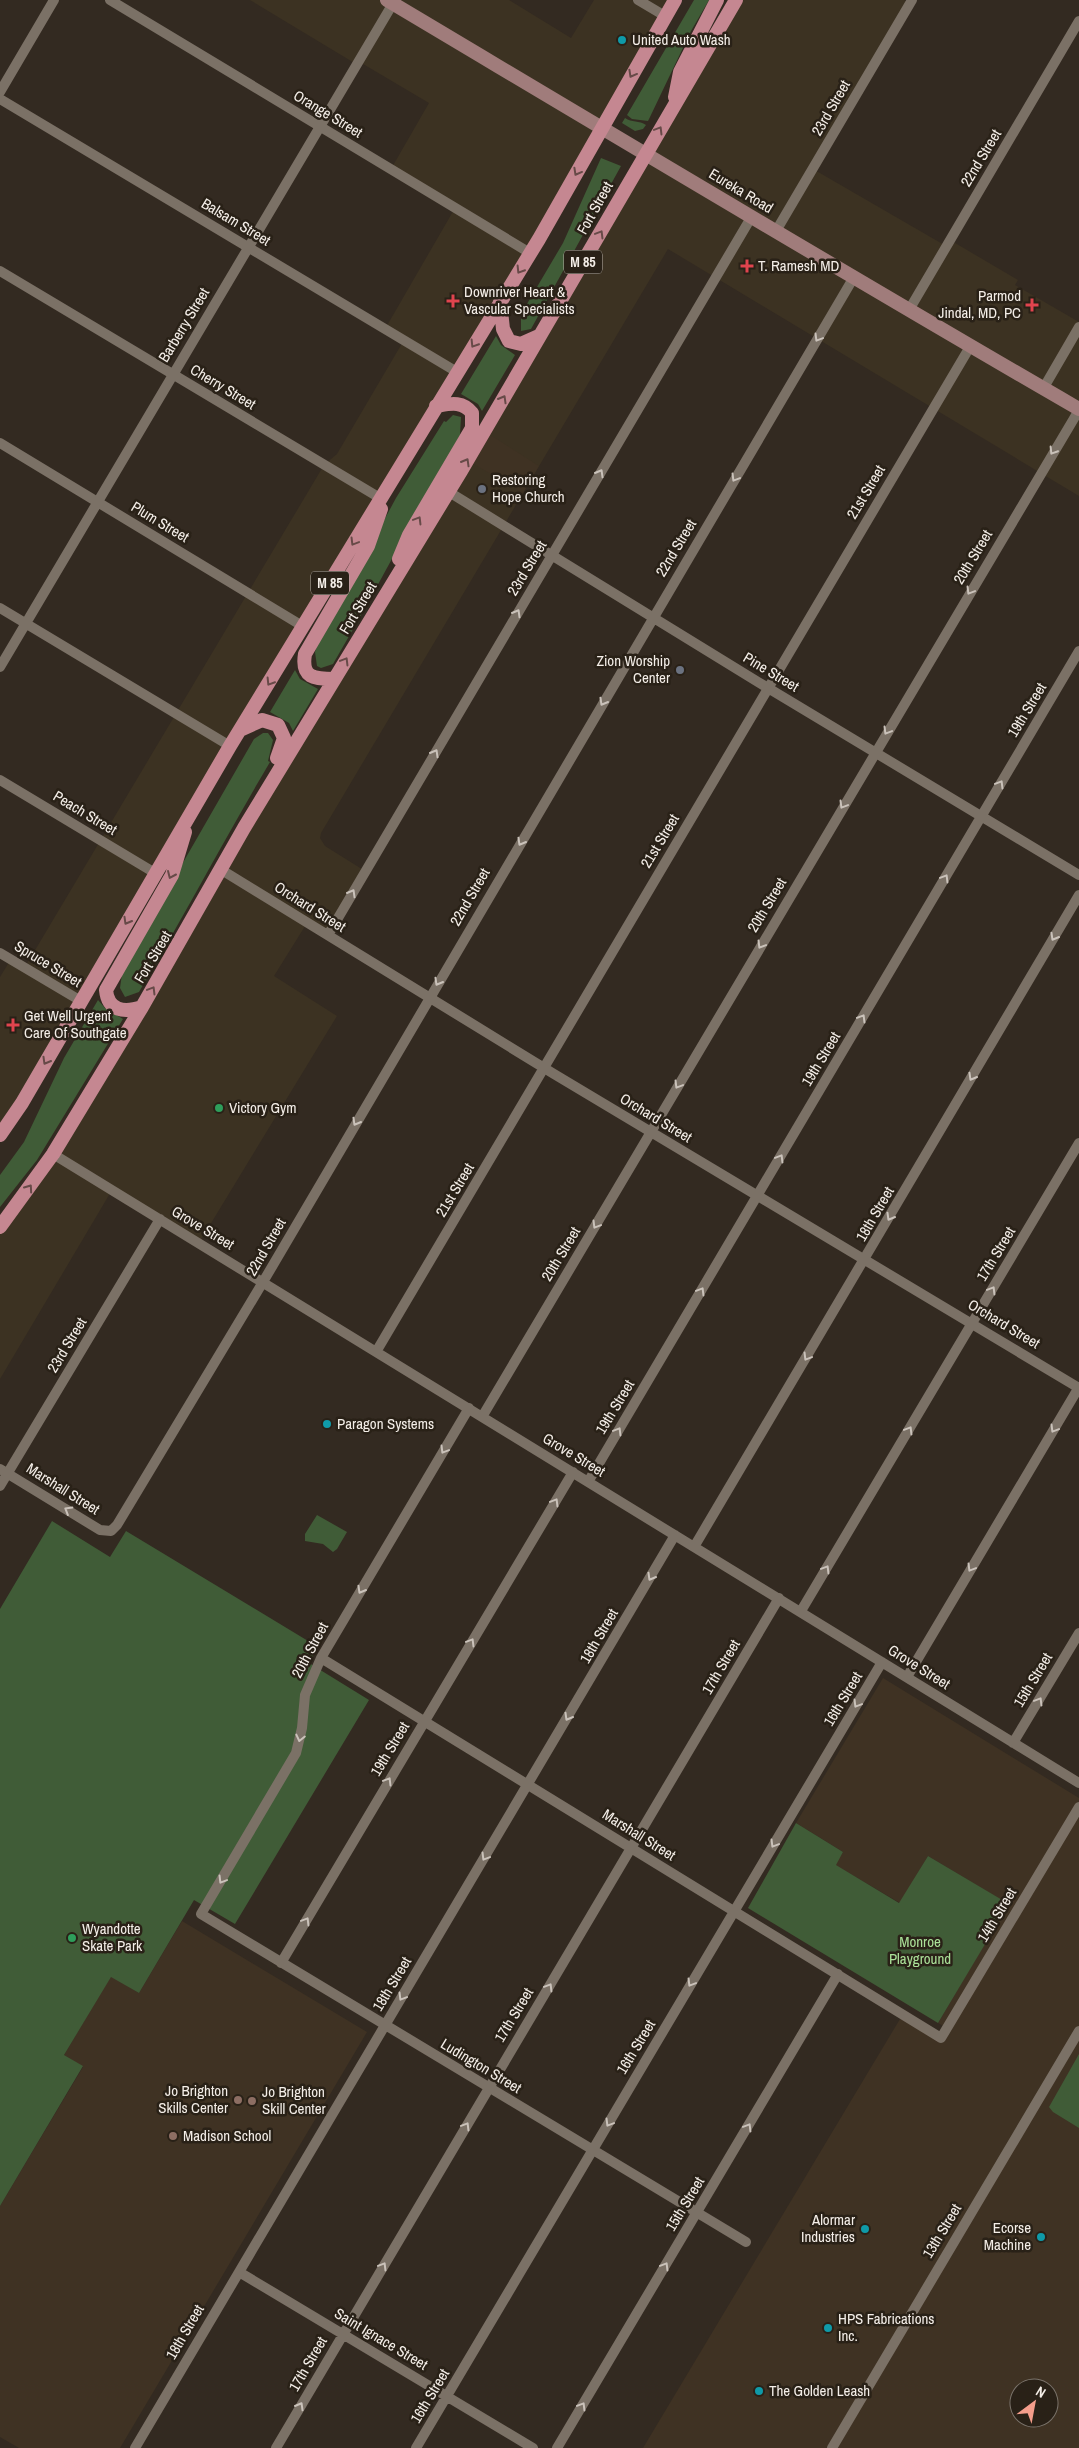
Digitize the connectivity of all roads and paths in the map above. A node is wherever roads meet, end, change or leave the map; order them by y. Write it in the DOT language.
graph roads {
  1 [pos="54,0"];
  2 [pos="110,0"];
  3 [pos="638,0"];
  4 [pos="675,0"];
  5 [pos="717,0"];
  6 [pos="736,0"];
  7 [pos="912,0"];
  8 [pos="392,1"];
  9 [pos="665,16"];
  10 [pos="1079,21"];
  11 [pos="0,92"];
  12 [pos="0,99"];
  13 [pos="674,105"];
  14 [pos="320,126"];
  15 [pos="601,129"];
  16 [pos="644,155"];
  17 [pos="752,216"];
  18 [pos="776,231"];
  19 [pos="248,247"];
  20 [pos="530,253"];
  21 [pos="0,271"];
  22 [pos="854,277"];
  23 [pos="500,302"];
  24 [pos="909,310"];
  25 [pos="1079,327"];
  26 [pos="539,336"];
  27 [pos="971,346"];
  28 [pos="457,372"];
  29 [pos="172,374"];
  30 [pos="1043,388"];
  31 [pos="436,406"];
  32 [pos="1079,410"];
  33 [pos="0,443"];
  34 [pos="392,478"];
  35 [pos="449,492"];
  36 [pos="380,498"];
  37 [pos="97,502"];
  38 [pos="551,556"];
  39 [pos="394,581"];
  40 [pos="0,608"];
  41 [pos="652,618"];
  42 [pos="26,624"];
  43 [pos="304,627"];
  44 [pos="1079,651"];
  45 [pos="0,667"];
  46 [pos="334,679"];
  47 [pos="768,688"];
  48 [pos="240,730"];
  49 [pos="230,746"];
  50 [pos="874,752"];
  51 [pos="0,780"];
  52 [pos="191,812"];
  53 [pos="981,817"];
  54 [pos="220,869"];
  55 [pos="155,872"];
  56 [pos="1079,875"];
  57 [pos="1079,895"];
  58 [pos="199,909"];
  59 [pos="328,935"];
  60 [pos="0,953"];
  61 [pos="429,998"];
  62 [pos="81,1001"];
  63 [pos="142,1007"];
  64 [pos="544,1068"];
  65 [pos="2,1128"];
  66 [pos="650,1132"];
  67 [pos="1079,1144"];
  68 [pos="53,1154"];
  69 [pos="757,1196"];
  70 [pos="160,1219"];
  71 [pos="0,1227"];
  72 [pos="865,1260"];
  73 [pos="263,1282"];
  74 [pos="974,1323"];
  75 [pos="376,1352"];
  76 [pos="1079,1387"];
  77 [pos="468,1408"];
  78 [pos="482,1417"];
  79 [pos="4,1471"];
  80 [pos="573,1472"];
  81 [pos="588,1482"];
  82 [pos="0,1486"];
  83 [pos="111,1531"];
  84 [pos="675,1535"];
  85 [pos="694,1547"];
  86 [pos="779,1598"];
  87 [pos="801,1611"];
  88 [pos="1079,1633"];
  89 [pos="321,1658"];
  90 [pos="882,1662"];
  91 [pos="907,1677"];
  92 [pos="424,1721"];
  93 [pos="1013,1743"];
  94 [pos="1079,1783"];
  95 [pos="528,1784"];
  96 [pos="1079,1807"];
  97 [pos="632,1847"];
  98 [pos="734,1911"];
  99 [pos="201,1914"];
  100 [pos="281,1963"];
  101 [pos="838,1974"];
  102 [pos="385,2026"];
  103 [pos="1079,2031"];
  104 [pos="941,2038"];
  105 [pos="489,2088"];
  106 [pos="593,2150"];
  107 [pos="697,2212"];
  108 [pos="746,2242"];
  109 [pos="239,2272"];
  110 [pos="343,2334"];
  111 [pos="447,2396"];
  112 [pos="135,2448"];
  113 [pos="276,2448"];
  114 [pos="416,2448"];
  115 [pos="533,2448"];
  116 [pos="557,2448"];
  117 [pos="832,2448"];
  1 -- 11 [label="street"];
  2 -- 14 [label="street, Orange Street"];
  3 -- 9 [label="street"];
  4 -- 9 [label="main road, M 85"];
  5 -- 13 [label="main road"];
  6 -- 13 [label="main road, Fort Street / M 85"];
  7 -- 18 [label="street, 23rd Street"];
  8 -- 14 [label="street, Barberry Street"];
  8 -- 15 [label="main road, Eureka Road"];
  9 -- 15 [label="main road, M 85, one-way"];
  10 -- 24 [label="street, 22nd Street"];
  12 -- 19 [label="street, Balsam Street"];
  16 -- 13 [label="main road, Fort Street / M 85, one-way"];
  14 -- 19 [label="street, Barberry Street"];
  14 -- 20 [label="street, Orange Street"];
  15 -- 16 [label="main road, Eureka Road"];
  15 -- 20 [label="main road, M 85, one-way"];
  16 -- 17 [label="main road, Eureka Road"];
  26 -- 16 [label="main road, Fort Street / M 85, one-way"];
  17 -- 18 [label="main road, Eureka Road"];
  38 -- 17 [label="street, 23rd Street, one-way"];
  18 -- 22 [label="main road, Eureka Road"];
  19 -- 28 [label="street, Balsam Street"];
  19 -- 29 [label="street, Barberry Street"];
  20 -- 23 [label="main road, M 85, one-way"];
  21 -- 29 [label="street, Cherry Street"];
  22 -- 24 [label="main road, Eureka Road"];
  22 -- 41 [label="street, 22nd Street, one-way"];
  23 -- 26 [label="main road"];
  23 -- 28 [label="main road, M 85, one-way"];
  24 -- 27 [label="main road, Eureka Road"];
  25 -- 30 [label="street"];
  35 -- 26 [label="main road, Fort Street / M 85, one-way"];
  27 -- 30 [label="main road, Eureka Road"];
  27 -- 47 [label="street, 21st Street"];
  28 -- 31 [label="main road, M 85"];
  29 -- 36 [label="street, Cherry Street"];
  29 -- 37 [label="street, Barberry Street"];
  30 -- 32 [label="main road, Eureka Road"];
  31 -- 34 [label="main road, M 85"];
  39 -- 31 [label="main road, one-way"];
  32 -- 50 [label="street, 20th Street, one-way"];
  33 -- 37 [label="street, Plum Street"];
  34 -- 36 [label="main road, M 85"];
  34 -- 46 [label="main road"];
  35 -- 38 [label="street, Pine Street"];
  35 -- 39 [label="main road, Fort Street / M 85"];
  36 -- 43 [label="main road, M 85, one-way"];
  37 -- 42 [label="street, Barberry Street"];
  37 -- 43 [label="street, Plum Street"];
  38 -- 41 [label="street, Pine Street"];
  59 -- 38 [label="street, 23rd Street, one-way"];
  46 -- 39 [label="main road, Fort Street / M 85, one-way"];
  40 -- 42 [label="street"];
  41 -- 47 [label="street, Pine Street"];
  41 -- 61 [label="street, 22nd Street, one-way"];
  42 -- 45 [label="street, Barberry Street"];
  42 -- 49 [label="street"];
  43 -- 48 [label="main road, M 85, one-way"];
  53 -- 44 [label="street, 19th Street, one-way"];
  46 -- 54 [label="main road, Fort Street / M 85"];
  47 -- 50 [label="street, Pine Street"];
  47 -- 64 [label="street, 21st Street"];
  48 -- 49 [label="main road, M 85"];
  48 -- 58 [label="main road"];
  49 -- 52 [label="main road, M 85"];
  50 -- 53 [label="street, Pine Street"];
  50 -- 66 [label="street, 20th Street, one-way"];
  51 -- 55 [label="street, Peach Street"];
  52 -- 55 [label="main road, M 85"];
  52 -- 63 [label="main road, one-way"];
  53 -- 56 [label="street, Pine Street"];
  69 -- 53 [label="street, 19th Street, one-way"];
  54 -- 58 [label="main road, Fort Street / M 85"];
  54 -- 59 [label="street, Orchard Street"];
  55 -- 62 [label="main road, M 85, one-way"];
  57 -- 72 [label="street, 18th Street, one-way"];
  63 -- 58 [label="main road, Fort Street / M 85, one-way"];
  59 -- 61 [label="street, Orchard Street"];
  60 -- 62 [label="street, Spruce Street"];
  61 -- 64 [label="street, Orchard Street"];
  61 -- 73 [label="street, 22nd Street, one-way"];
  62 -- 65 [label="main road, M 85, one-way"];
  63 -- 68 [label="main road, Fort Street / M 85"];
  64 -- 66 [label="street, Orchard Street"];
  64 -- 75 [label="street, 21st Street"];
  66 -- 69 [label="street, Orchard Street"];
  66 -- 78 [label="street, 20th Street, one-way"];
  74 -- 67 [label="street, 17th Street, one-way"];
  68 -- 70 [label="street, Grove Street"];
  71 -- 68 [label="main road, Fort Street / M 85, one-way"];
  69 -- 72 [label="street, Orchard Street"];
  81 -- 69 [label="street, 19th Street, one-way"];
  70 -- 73 [label="street, Grove Street"];
  70 -- 79 [label="street, 23rd Street"];
  72 -- 74 [label="street, Orchard Street"];
  72 -- 85 [label="street, 18th Street, one-way"];
  73 -- 75 [label="street, Grove Street"];
  73 -- 83 [label="street, 22nd Street"];
  74 -- 76 [label="street, Orchard Street"];
  87 -- 74 [label="street, 17th Street, one-way"];
  75 -- 77 [label="street, Grove Street"];
  76 -- 91 [label="street, one-way"];
  77 -- 78 [label="street, Grove Street"];
  77 -- 89 [label="street, 20th Street, one-way"];
  78 -- 80 [label="street, Grove Street"];
  79 -- 82 [label="street, 23rd Street"];
  83 -- 79 [label="street, Marshall Street, one-way"];
  80 -- 81 [label="street, Grove Street"];
  92 -- 80 [label="street, 19th Street, one-way"];
  81 -- 84 [label="street, Grove Street"];
  84 -- 85 [label="street, Grove Street"];
  84 -- 95 [label="street, 18th Street, one-way"];
  85 -- 86 [label="street, Grove Street"];
  86 -- 87 [label="street, Grove Street"];
  86 -- 97 [label="street, 17th Street"];
  87 -- 90 [label="street, Grove Street"];
  93 -- 88 [label="street, 15th Street, one-way"];
  89 -- 92 [label="street, Marshall Street"];
  89 -- 99 [label="street, 20th Street, one-way"];
  90 -- 91 [label="street, Grove Street"];
  90 -- 98 [label="street, 16th Street, one-way"];
  91 -- 93 [label="street, Grove Street"];
  92 -- 95 [label="street, Marshall Street"];
  100 -- 92 [label="street, 19th Street, one-way"];
  93 -- 94 [label="street, Grove Street"];
  95 -- 97 [label="street, Marshall Street"];
  95 -- 102 [label="street, 18th Street, one-way"];
  96 -- 104 [label="street, 14th Street"];
  97 -- 98 [label="street, Marshall Street"];
  105 -- 97 [label="street, 17th Street, one-way"];
  98 -- 101 [label="street, Marshall Street"];
  98 -- 106 [label="street, 16th Street, one-way"];
  99 -- 100 [label="street, Ludington Street"];
  100 -- 102 [label="street, Ludington Street"];
  101 -- 104 [label="street, Marshall Street"];
  107 -- 101 [label="street, 15th Street, one-way"];
  102 -- 105 [label="street, Ludington Street"];
  102 -- 109 [label="street, 18th Street"];
  103 -- 117 [label="street, 13th Street"];
  105 -- 106 [label="street, Ludington Street"];
  110 -- 105 [label="street, 17th Street, one-way"];
  106 -- 107 [label="street, Ludington Street"];
  106 -- 111 [label="street, 16th Street"];
  107 -- 108 [label="street, Ludington Street"];
  116 -- 107 [label="street, 15th Street, one-way"];
  109 -- 110 [label="street, Saint Ignace Street"];
  109 -- 112 [label="street, 18th Street"];
  110 -- 111 [label="street, Saint Ignace Street"];
  113 -- 110 [label="street, 17th Street, one-way"];
  111 -- 114 [label="street, 16th Street"];
  111 -- 115 [label="street, Saint Ignace Street"];
}
